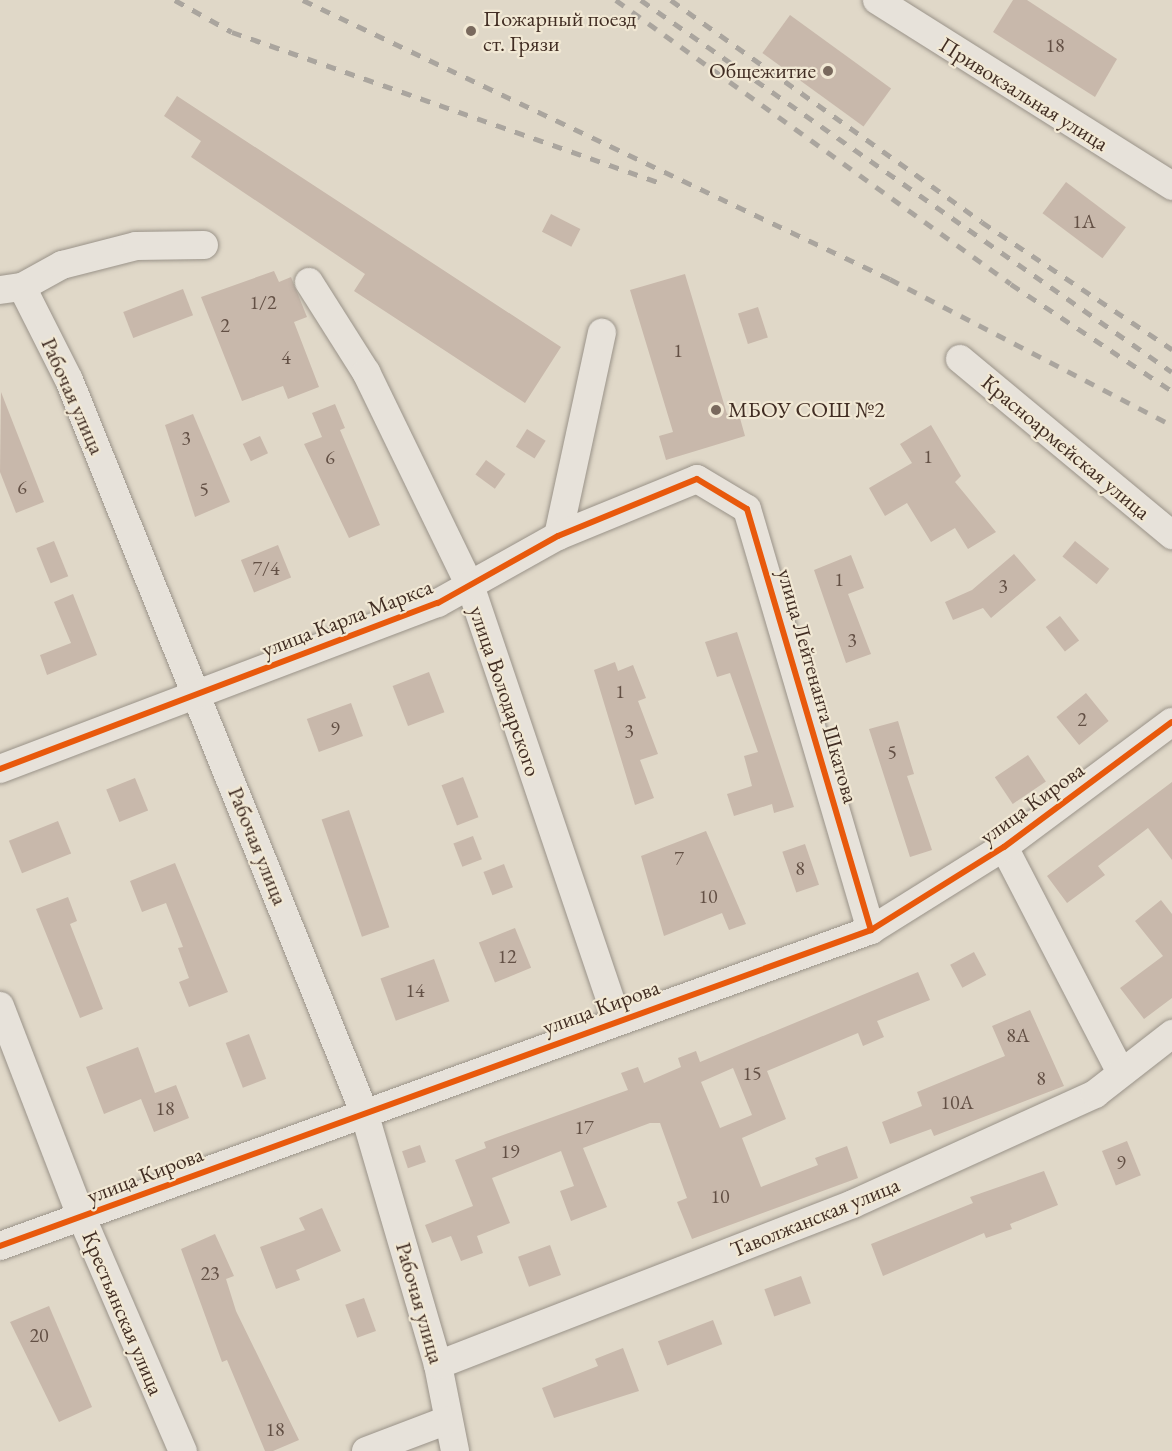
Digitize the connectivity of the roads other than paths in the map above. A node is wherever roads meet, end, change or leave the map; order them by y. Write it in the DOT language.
graph roads {
  1 [pos="877,0"];
  2 [pos="1172,186"];
  3 [pos="204,245"];
  4 [pos="309,282"];
  5 [pos="11,289"];
  6 [pos="602,333"];
  7 [pos="960,359"];
  8 [pos="697,479"];
  9 [pos="1172,535"];
  10 [pos="558,536"];
  11 [pos="471,588"];
  12 [pos="197,695"];
  13 [pos="1172,722"];
  14 [pos="0,769"];
  15 [pos="1004,847"];
  16 [pos="871,930"];
  17 [pos="0,1006"];
  18 [pos="617,1020"];
  19 [pos="1172,1034"];
  20 [pos="1121,1073"];
  21 [pos="364,1112"];
  22 [pos="82,1218"];
  23 [pos="0,1246"];
  24 [pos="438,1365"];
  25 [pos="446,1421"];
  26 [pos="183,1451"];
  27 [pos="366,1451"];
  28 [pos="455,1451"];
  1 -- 2 [label="street, Привокзальная улица"];
  3 -- 5 [label="street"];
  4 -- 11 [label="street, улица Володарского"];
  5 -- 12 [label="street, Рабочая улица"];
  6 -- 10 [label="street"];
  7 -- 9 [label="street, Красноармейская улица"];
  8 -- 10 [label="street, улица Карла Маркса"];
  8 -- 16 [label="street, улица Лейтенанта Шкатова"];
  10 -- 11 [label="street, улица Карла Маркса"];
  11 -- 12 [label="street, улица Карла Маркса"];
  11 -- 18 [label="street, улица Володарского"];
  12 -- 14 [label="street, улица Карла Маркса"];
  12 -- 21 [label="street, Рабочая улица"];
  13 -- 15 [label="street, улица Кирова"];
  15 -- 16 [label="street, улица Кирова"];
  15 -- 20 [label="street"];
  16 -- 18 [label="street, улица Кирова"];
  17 -- 22 [label="street, Крестьянская улица"];
  18 -- 21 [label="street, улица Кирова"];
  19 -- 20 [label="street, Таволжанская улица"];
  20 -- 24 [label="street, Таволжанская улица"];
  21 -- 22 [label="street, улица Кирова"];
  21 -- 24 [label="street, Рабочая улица"];
  22 -- 23 [label="street, улица Кирова"];
  22 -- 26 [label="street, Крестьянская улица"];
  24 -- 25 [label="street, Рабочая улица"];
  25 -- 27 [label="street"];
  25 -- 28 [label="street, Рабочая улица"];
}
